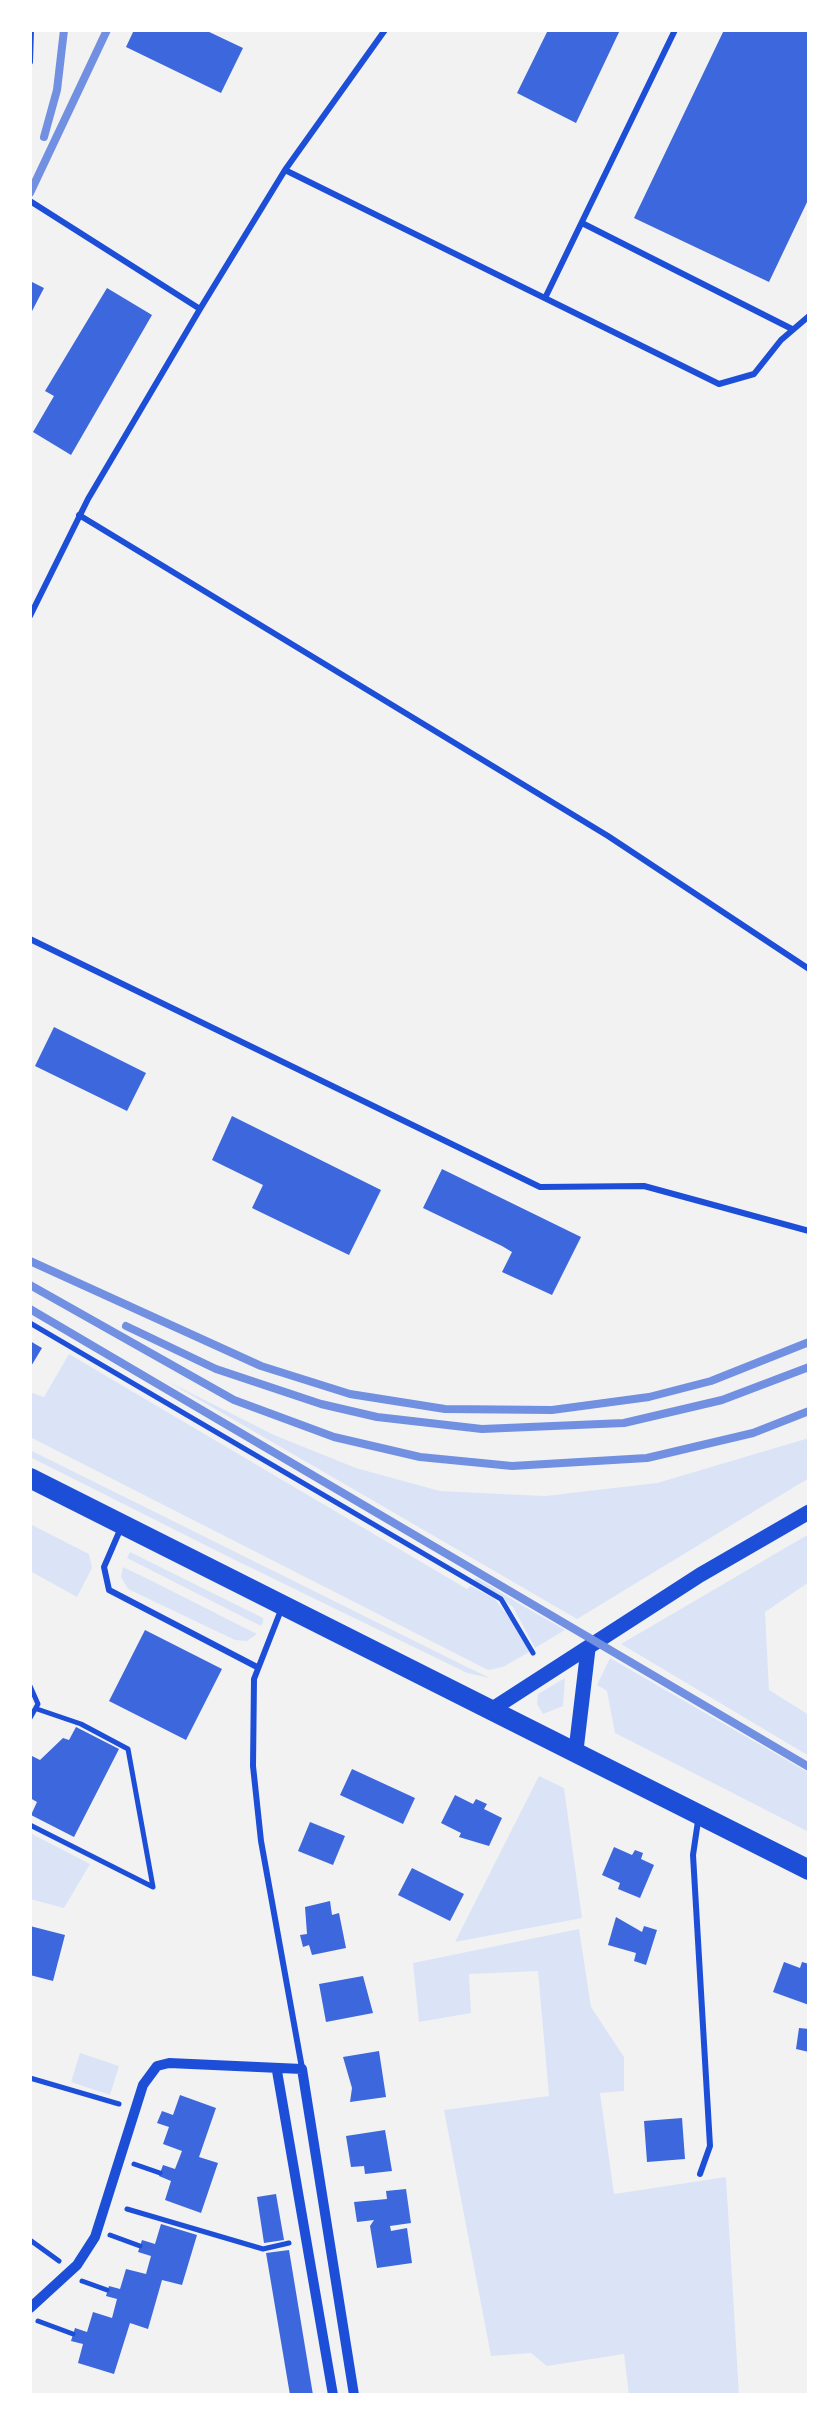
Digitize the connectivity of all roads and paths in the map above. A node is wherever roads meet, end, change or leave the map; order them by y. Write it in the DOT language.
graph roads {
  1 [pos="31,30"];
  2 [pos="385,30"];
  3 [pos="676,30"];
  4 [pos="30,62"];
  5 [pos="286,170"];
  6 [pos="30,202"];
  7 [pos="582,223"];
  8 [pos="546,296"];
  9 [pos="200,308"];
  10 [pos="809,316"];
  11 [pos="792,330"];
  12 [pos="79,515"];
  13 [pos="30,616"];
  14 [pos="30,938"];
  15 [pos="809,969"];
  16 [pos="809,1231"];
  17 [pos="30,1323"];
  18 [pos="30,1478"];
  19 [pos="809,1512"];
  20 [pos="123,1524"];
  21 [pos="284,1604"];
  22 [pos="588,1649"];
  23 [pos="533,1653"];
  24 [pos="256,1667"];
  25 [pos="30,1686"];
  26 [pos="494,1708"];
  27 [pos="37,1709"];
  28 [pos="30,1718"];
  29 [pos="576,1750"];
  30 [pos="700,1814"];
  31 [pos="30,1825"];
  32 [pos="809,1870"];
  33 [pos="302,2069"];
  34 [pos="277,2071"];
  35 [pos="30,2078"];
  36 [pos="136,2109"];
  37 [pos="132,2163"];
  38 [pos="160,2173"];
  39 [pos="700,2174"];
  40 [pos="127,2209"];
  41 [pos="109,2234"];
  42 [pos="30,2240"];
  43 [pos="307,2240"];
  44 [pos="140,2246"];
  45 [pos="62,2261"];
  46 [pos="78,2280"];
  47 [pos="107,2290"];
  48 [pos="30,2308"];
  49 [pos="35,2320"];
  50 [pos="73,2334"];
  51 [pos="334,2395"];
  52 [pos="354,2395"];
  1 -- 4 [label="lane"];
  2 -- 5 [label="lane"];
  3 -- 7 [label="lane"];
  5 -- 8 [label="lane"];
  5 -- 9 [label="lane"];
  6 -- 9 [label="lane"];
  7 -- 8 [label="lane"];
  7 -- 11 [label="lane"];
  8 -- 11 [label="lane"];
  9 -- 12 [label="lane"];
  10 -- 11 [label="lane"];
  12 -- 13 [label="lane"];
  12 -- 15 [label="lane"];
  14 -- 16 [label="lane"];
  17 -- 23 [label="path"];
  18 -- 20 [label="main road"];
  19 -- 22 [label="street"];
  20 -- 21 [label="main road"];
  20 -- 24 [label="lane"];
  21 -- 24 [label="lane"];
  21 -- 26 [label="main road"];
  22 -- 26 [label="street"];
  22 -- 29 [label="street"];
  24 -- 33 [label="lane"];
  25 -- 27 [label="path"];
  26 -- 29 [label="main road"];
  27 -- 28 [label="path"];
  27 -- 31 [label="path"];
  29 -- 30 [label="main road"];
  30 -- 32 [label="main road"];
  30 -- 39 [label="lane"];
  33 -- 34 [label="street"];
  33 -- 52 [label="street"];
  34 -- 36 [label="street"];
  34 -- 43 [label="street"];
  35 -- 36 [label="path"];
  36 -- 48 [label="street"];
  37 -- 38 [label="path"];
  40 -- 43 [label="path"];
  41 -- 44 [label="path"];
  42 -- 45 [label="path"];
  43 -- 51 [label="street"];
  46 -- 47 [label="path"];
  49 -- 50 [label="path"];
}
